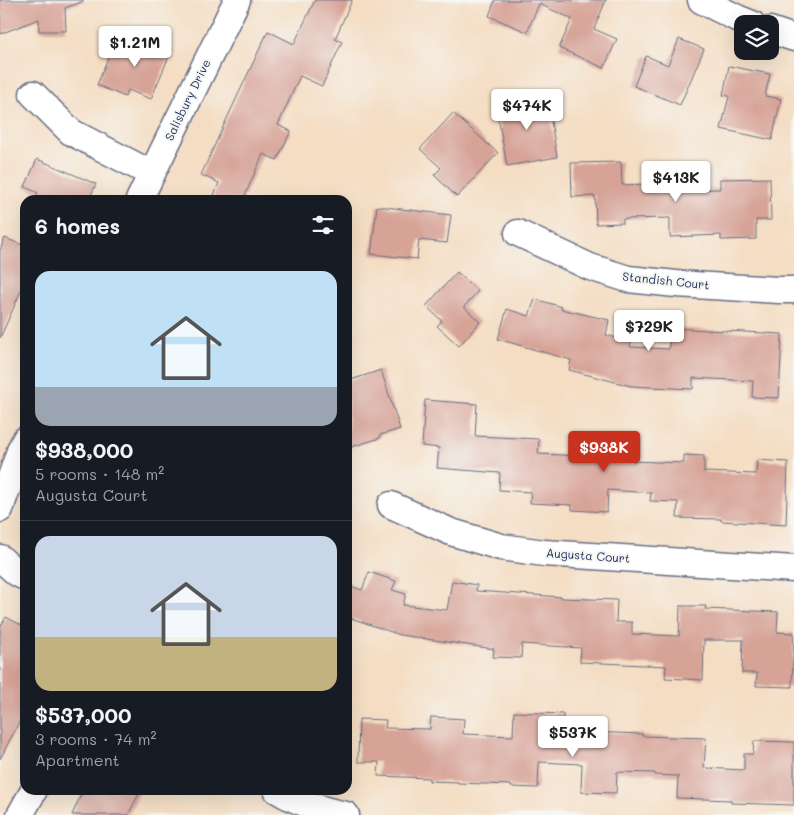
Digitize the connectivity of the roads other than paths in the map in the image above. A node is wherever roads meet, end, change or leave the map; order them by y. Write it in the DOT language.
graph roads {
  1 [pos="237,0"];
  2 [pos="701,0"];
  3 [pos="734,16"];
  4 [pos="779,33"];
  5 [pos="794,38"];
  6 [pos="33,94"];
  7 [pos="152,174"];
  8 [pos="142,195"];
  9 [pos="518,233"];
  10 [pos="794,290"];
  11 [pos="20,451"];
  12 [pos="390,505"];
  13 [pos="0,509"];
  14 [pos="0,558"];
  15 [pos="794,568"];
  16 [pos="20,574"];
  17 [pos="31,795"];
  18 [pos="286,795"];
  19 [pos="329,813"];
  20 [pos="20,815"];
  1 -- 7 [label="street, Salisbury Drive"];
  2 -- 3 [label="street"];
  4 -- 5 [label="street"];
  6 -- 7 [label="street"];
  7 -- 8 [label="street, Salisbury Drive"];
  9 -- 10 [label="street, Standish Court"];
  11 -- 13 [label="street"];
  12 -- 15 [label="street, Augusta Court"];
  14 -- 16 [label="street"];
  17 -- 20 [label="street"];
  18 -- 19 [label="street"];
}
